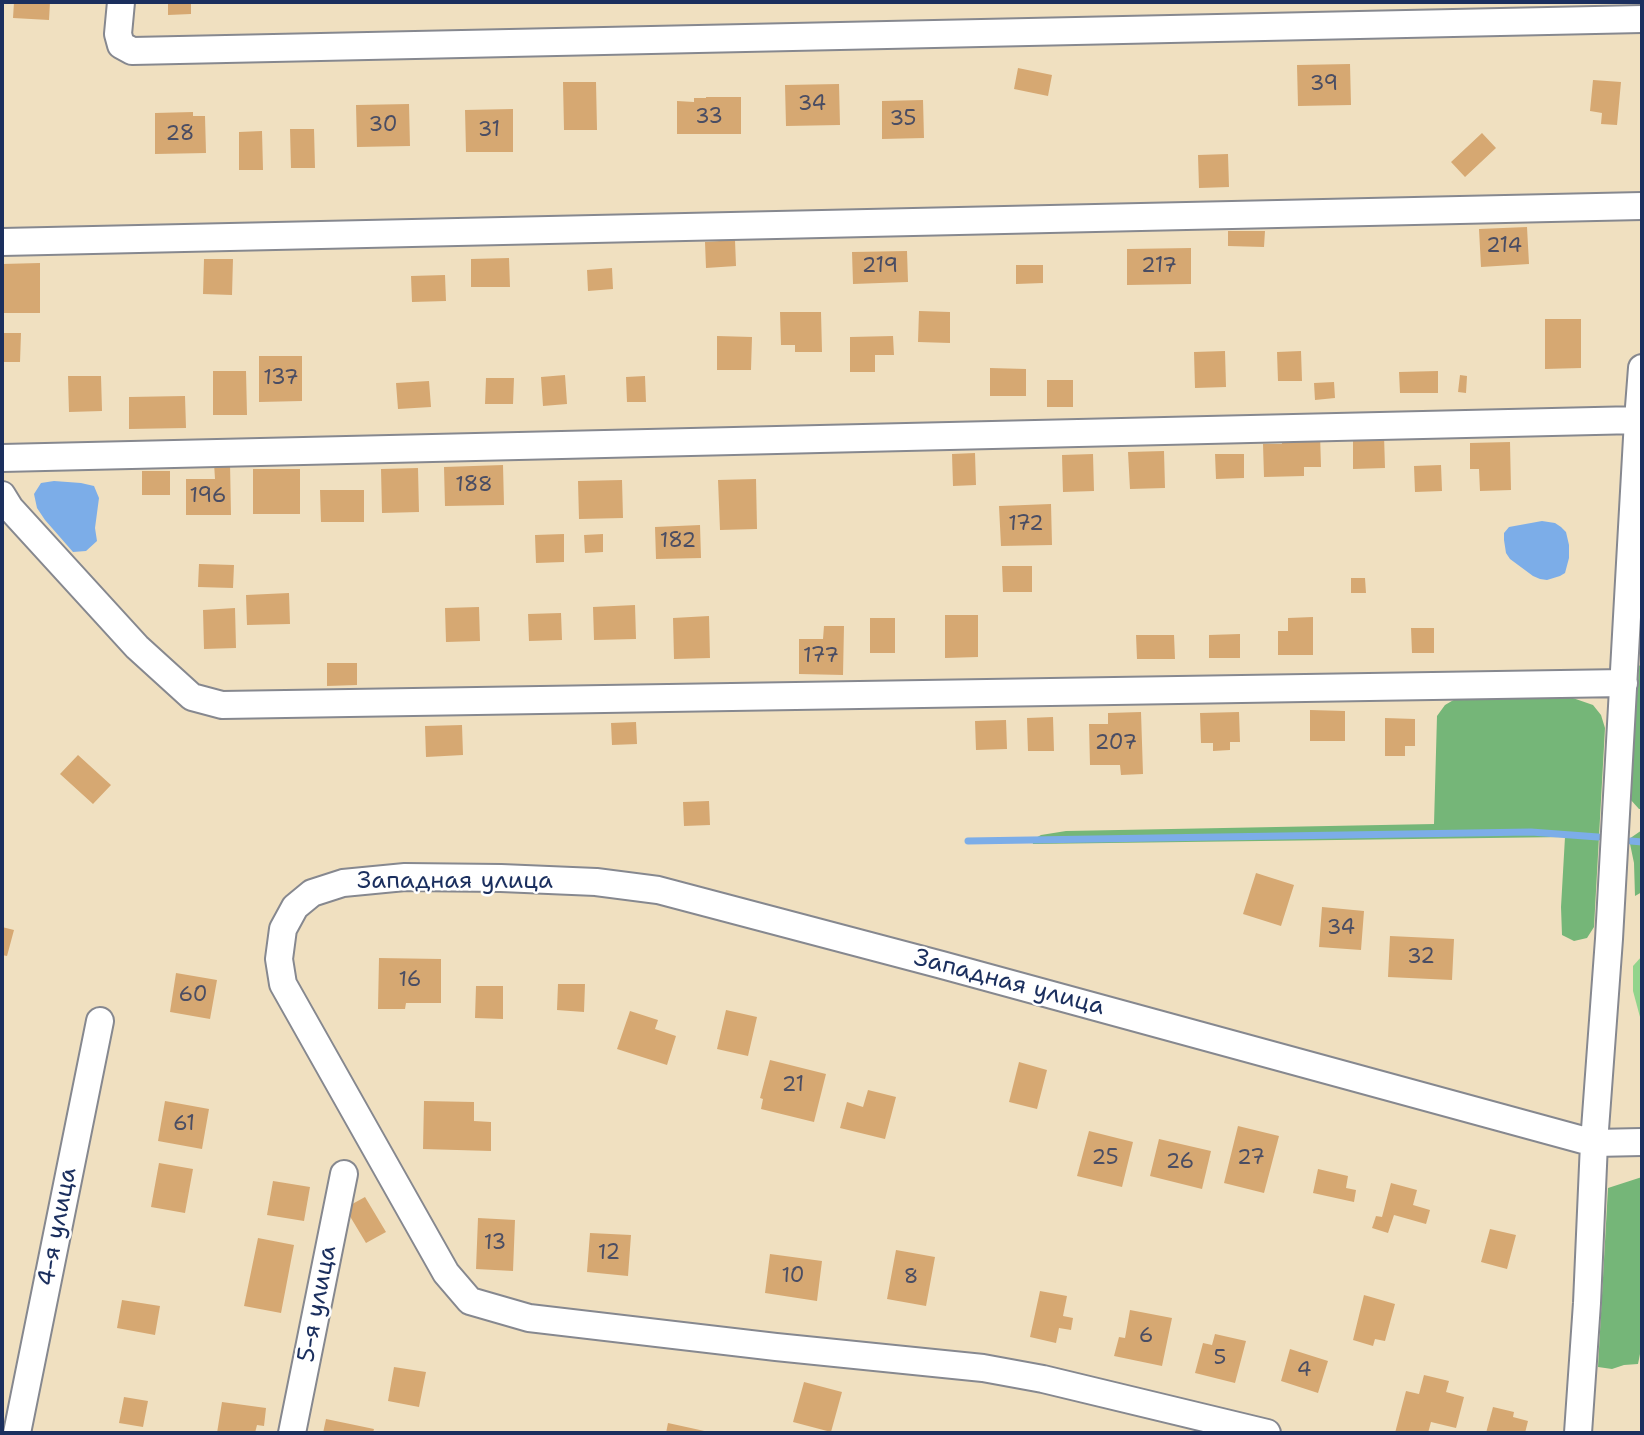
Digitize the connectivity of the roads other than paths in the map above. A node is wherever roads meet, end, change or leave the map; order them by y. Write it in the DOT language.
graph roads {
  1 [pos="121,2"];
  2 [pos="1642,19"];
  3 [pos="1642,206"];
  4 [pos="2,242"];
  5 [pos="1642,368"];
  6 [pos="1638,420"];
  7 [pos="2,457"];
  8 [pos="2,495"];
  9 [pos="1624,683"];
  10 [pos="100,1021"];
  11 [pos="1642,1142"];
  12 [pos="1594,1143"];
  13 [pos="344,1174"];
  14 [pos="17,1433"];
  15 [pos="292,1433"];
  16 [pos="1267,1433"];
  17 [pos="1578,1433"];
  1 -- 2 [label="street"];
  3 -- 4 [label="street"];
  5 -- 6 [label="street"];
  6 -- 7 [label="street"];
  6 -- 9 [label="street"];
  8 -- 9 [label="street"];
  9 -- 12 [label="street"];
  10 -- 14 [label="street, 4-я улица"];
  11 -- 12 [label="street, Западная улица"];
  12 -- 16 [label="street, Западная улица"];
  12 -- 17 [label="street"];
  13 -- 15 [label="street, 5-я улица"];
}
